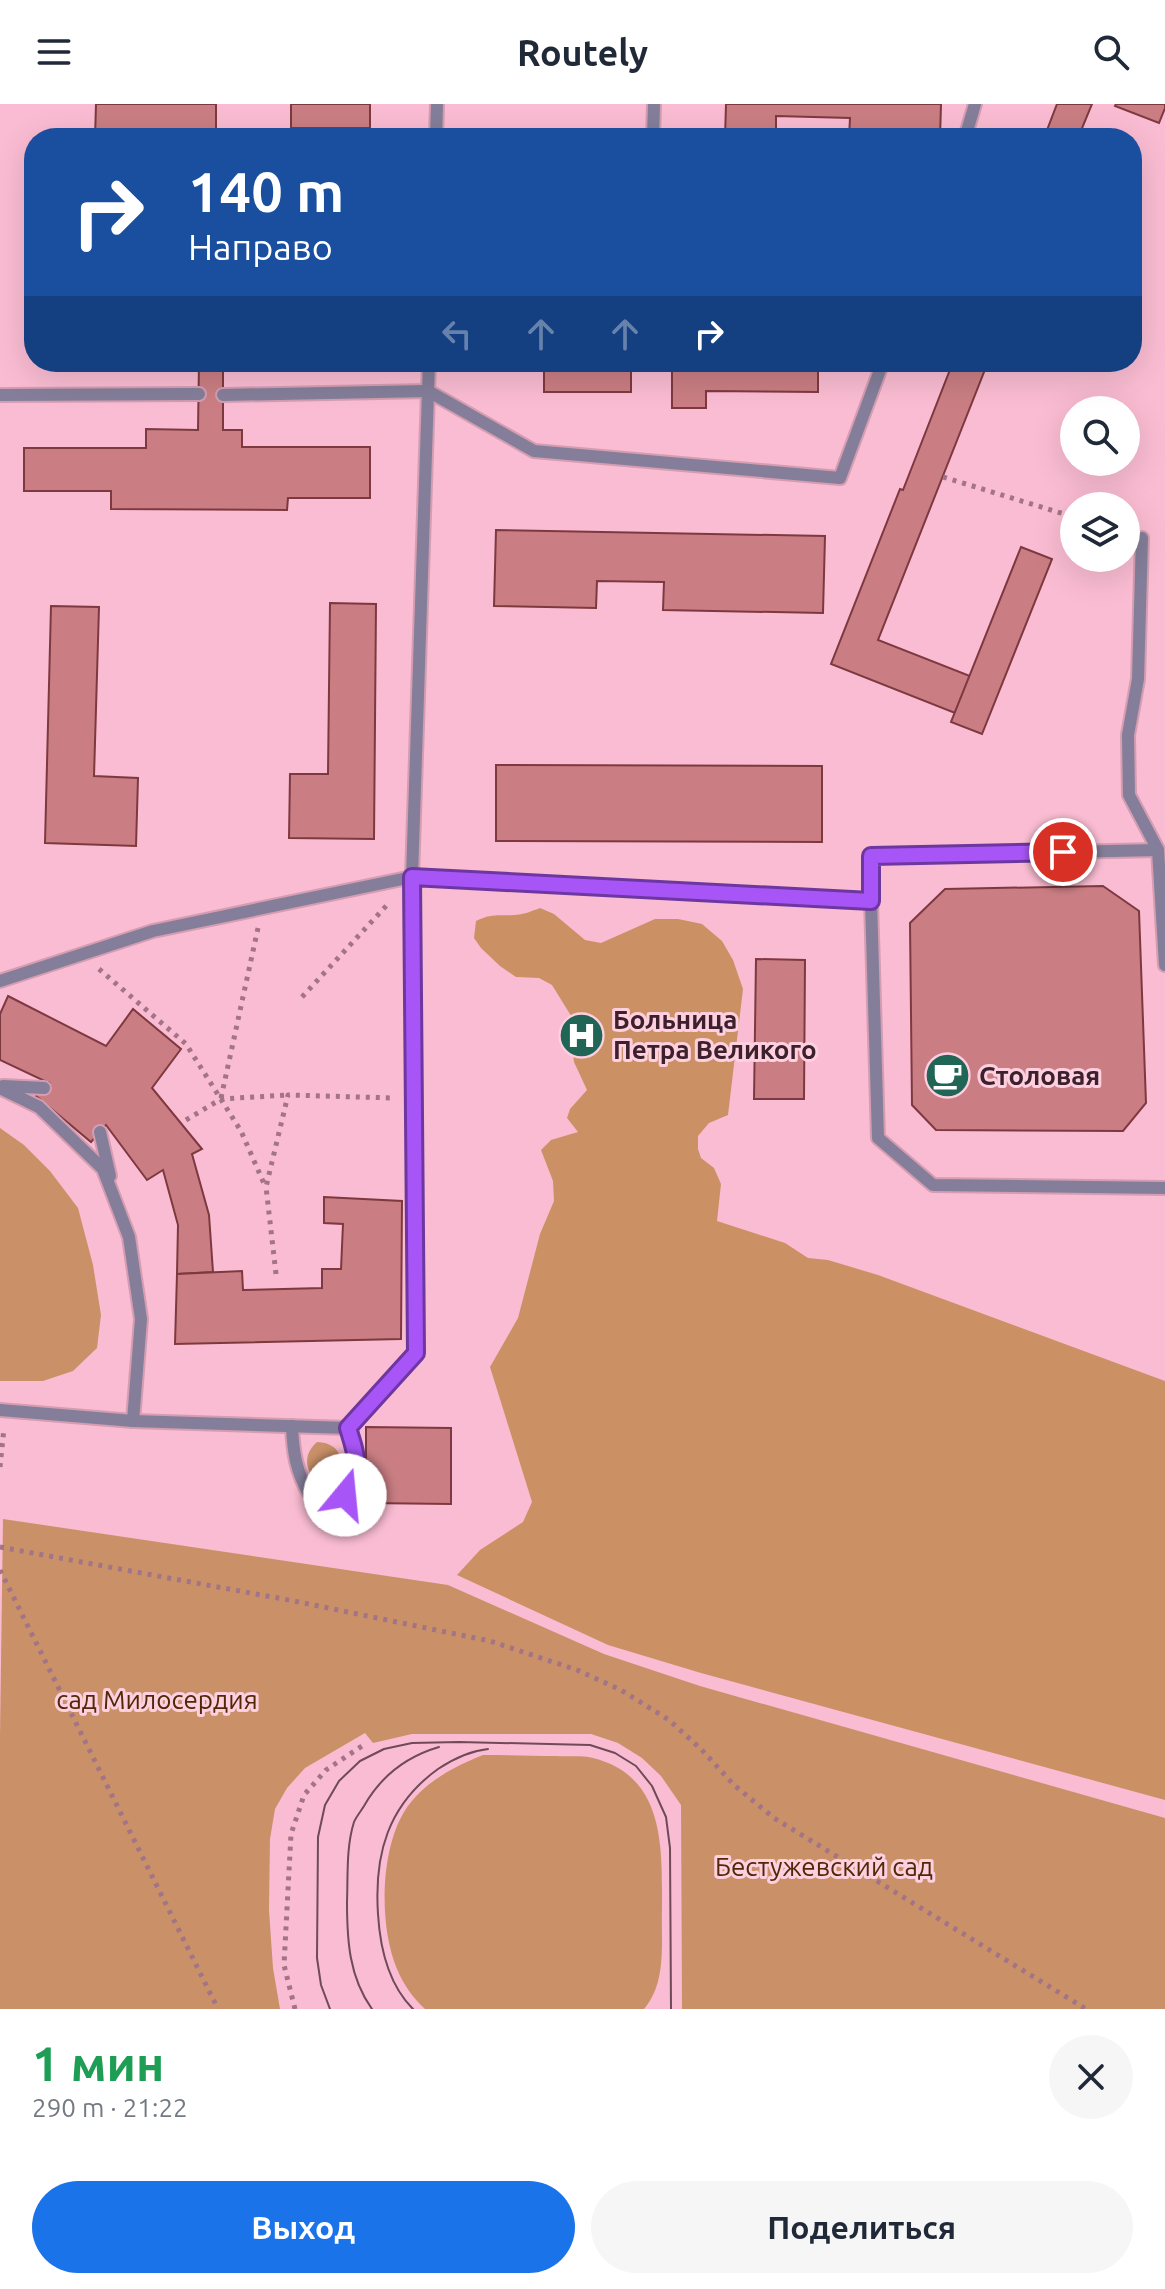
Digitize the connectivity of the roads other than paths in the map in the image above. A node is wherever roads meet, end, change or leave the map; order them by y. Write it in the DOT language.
graph roads {
  1 [pos="437,104"];
  2 [pos="654,104"];
  3 [pos="975,104"];
  4 [pos="436,128"];
  5 [pos="653,128"];
  6 [pos="968,128"];
  7 [pos="429,372"];
  8 [pos="879,372"];
  9 [pos="428,391"];
  10 [pos="199,394"];
  11 [pos="0,395"];
  12 [pos="223,395"];
  13 [pos="1142,538"];
  14 [pos="1158,850"];
  15 [pos="412,877"];
  16 [pos="871,901"];
  17 [pos="1165,965"];
  18 [pos="0,981"];
  19 [pos="0,1086"];
  20 [pos="44,1088"];
  21 [pos="100,1132"];
  22 [pos="1165,1188"];
  23 [pos="116,1203"];
  24 [pos="2,1411"];
  25 [pos="133,1421"];
  26 [pos="292,1426"];
  27 [pos="348,1428"];
  1 -- 4 [label="lane"];
  2 -- 5 [label="lane"];
  3 -- 6 [label="lane"];
  7 -- 9 [label="lane"];
  8 -- 9 [label="lane"];
  9 -- 12 [label="lane"];
  9 -- 15 [label="lane"];
  10 -- 11 [label="lane"];
  13 -- 14 [label="lane"];
  14 -- 16 [label="lane"];
  14 -- 17 [label="lane"];
  15 -- 16 [label="lane"];
  15 -- 18 [label="lane"];
  15 -- 27 [label="lane"];
  16 -- 22 [label="lane"];
  19 -- 20 [label="lane"];
  19 -- 23 [label="lane"];
  21 -- 23 [label="lane"];
  23 -- 25 [label="lane"];
  24 -- 25 [label="lane"];
  25 -- 26 [label="lane"];
  26 -- 27 [label="lane"];
  26 -- 27 [label="lane"];
}
